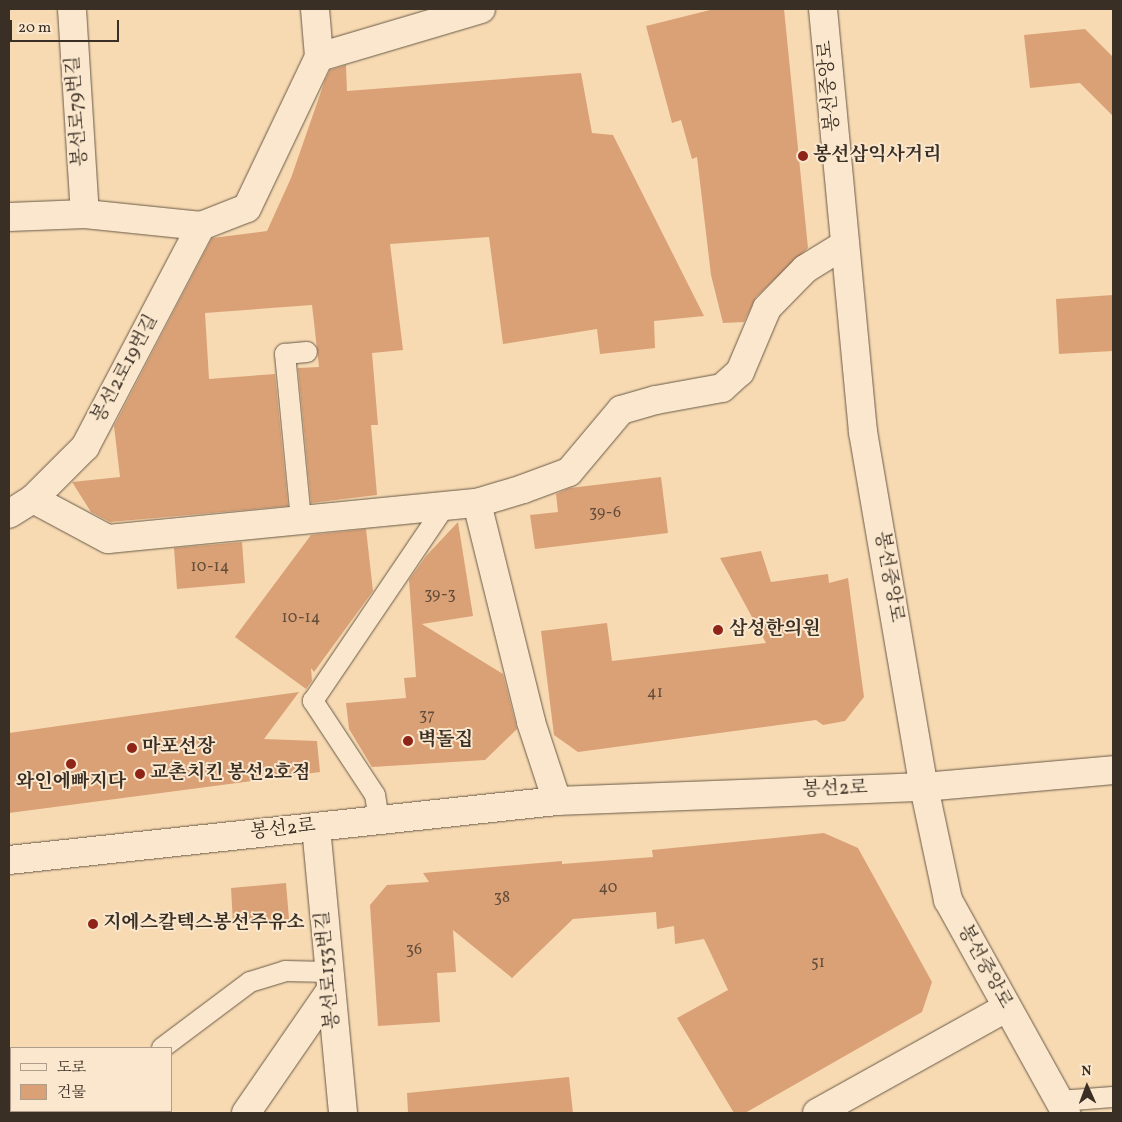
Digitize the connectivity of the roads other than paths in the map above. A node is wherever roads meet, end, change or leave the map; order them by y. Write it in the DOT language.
graph roads {
  1 [pos="72,9"];
  2 [pos="316,9"];
  3 [pos="481,9"];
  4 [pos="823,9"];
  5 [pos="319,56"];
  6 [pos="85,214"];
  7 [pos="9,217"];
  8 [pos="201,226"];
  9 [pos="844,245"];
  10 [pos="307,352"];
  11 [pos="32,499"];
  12 [pos="477,503"];
  13 [pos="445,506"];
  14 [pos="9,514"];
  15 [pos="301,520"];
  16 [pos="1113,770"];
  17 [pos="924,787"];
  18 [pos="557,800"];
  19 [pos="378,820"];
  20 [pos="316,827"];
  21 [pos="9,860"];
  22 [pos="330,981"];
  23 [pos="1006,1008"];
  24 [pos="163,1047"];
  25 [pos="1113,1097"];
  26 [pos="1063,1107"];
  27 [pos="246,1113"];
  28 [pos="343,1113"];
  29 [pos="817,1113"];
  1 -- 6 [label="street, 봉선로79번길"];
  2 -- 5 [label="street"];
  3 -- 5 [label="street"];
  4 -- 9 [label="street, 봉선중앙로"];
  5 -- 8 [label="street"];
  6 -- 7 [label="street"];
  6 -- 8 [label="street"];
  8 -- 11 [label="street, 봉선2로19번길"];
  9 -- 12 [label="street"];
  9 -- 17 [label="street, 봉선중앙로"];
  10 -- 15 [label="lane"];
  11 -- 14 [label="street, 봉선2로19번길"];
  11 -- 15 [label="street"];
  12 -- 13 [label="street"];
  12 -- 18 [label="street"];
  13 -- 15 [label="street"];
  13 -- 19 [label="lane"];
  16 -- 17 [label="street, 봉선2로"];
  17 -- 18 [label="street, 봉선2로"];
  17 -- 23 [label="street, 봉선중앙로"];
  18 -- 19 [label="street, 봉선2로"];
  19 -- 20 [label="street, 봉선2로"];
  20 -- 21 [label="street, 봉선2로"];
  20 -- 22 [label="street, 봉선로133번길"];
  22 -- 24 [label="lane"];
  22 -- 27 [label="street"];
  22 -- 28 [label="street, 봉선로133번길"];
  23 -- 26 [label="street, 봉선중앙로"];
  23 -- 29 [label="street"];
  25 -- 26 [label="lane"];
}
